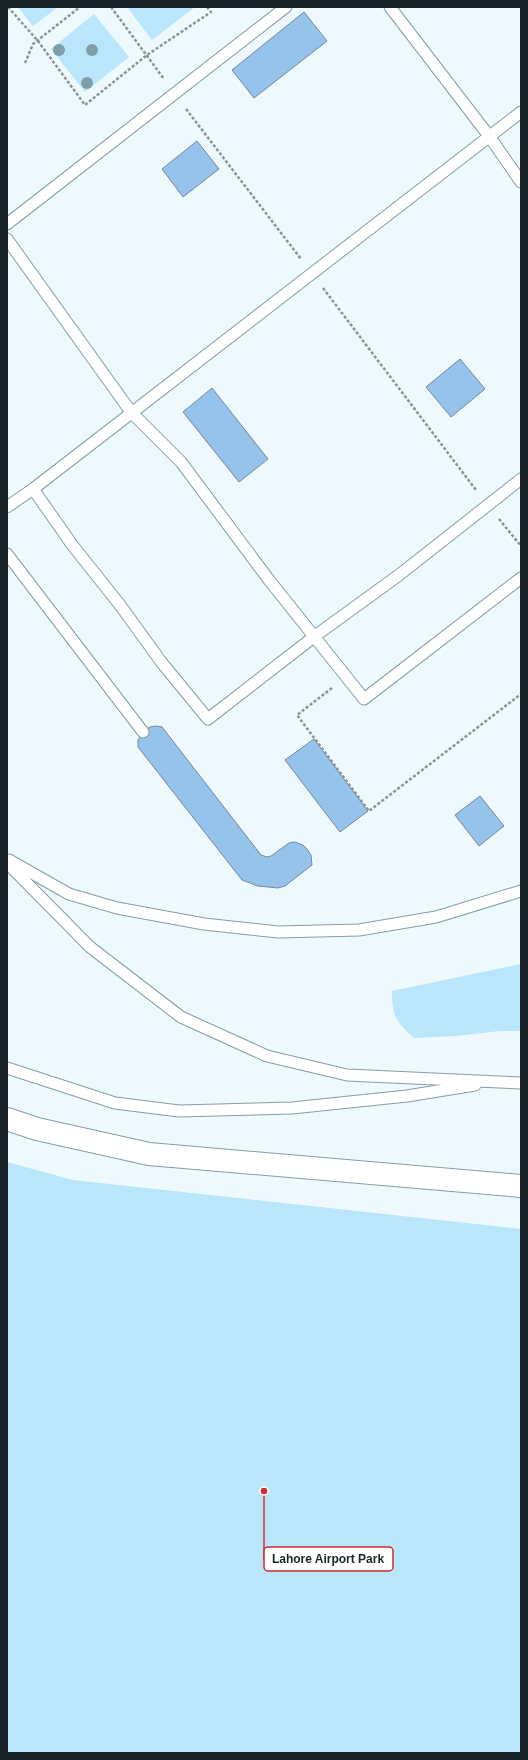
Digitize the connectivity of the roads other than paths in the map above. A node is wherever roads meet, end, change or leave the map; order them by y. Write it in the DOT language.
graph roads {
  1 [pos="286,7"];
  2 [pos="390,7"];
  3 [pos="521,112"];
  4 [pos="489,136"];
  5 [pos="521,182"];
  6 [pos="7,224"];
  7 [pos="7,239"];
  8 [pos="132,412"];
  9 [pos="521,479"];
  10 [pos="33,489"];
  11 [pos="7,507"];
  12 [pos="7,554"];
  13 [pos="521,578"];
  14 [pos="315,636"];
  15 [pos="143,732"];
  16 [pos="7,859"];
  17 [pos="7,863"];
  18 [pos="521,891"];
  19 [pos="7,1068"];
  20 [pos="495,1082"];
  21 [pos="521,1083"];
  22 [pos="7,1119"];
  23 [pos="521,1186"];
  1 -- 6 [label="lane"];
  2 -- 4 [label="lane"];
  3 -- 4 [label="lane"];
  4 -- 5 [label="lane"];
  4 -- 8 [label="lane"];
  7 -- 8 [label="lane"];
  8 -- 10 [label="lane"];
  8 -- 14 [label="lane"];
  9 -- 14 [label="lane"];
  10 -- 11 [label="lane"];
  10 -- 14 [label="lane"];
  12 -- 15 [label="lane"];
  13 -- 14 [label="lane"];
  16 -- 18 [label="lane"];
  17 -- 20 [label="lane"];
  19 -- 20 [label="lane"];
  20 -- 21 [label="lane"];
  22 -- 23 [label="street"];
}
